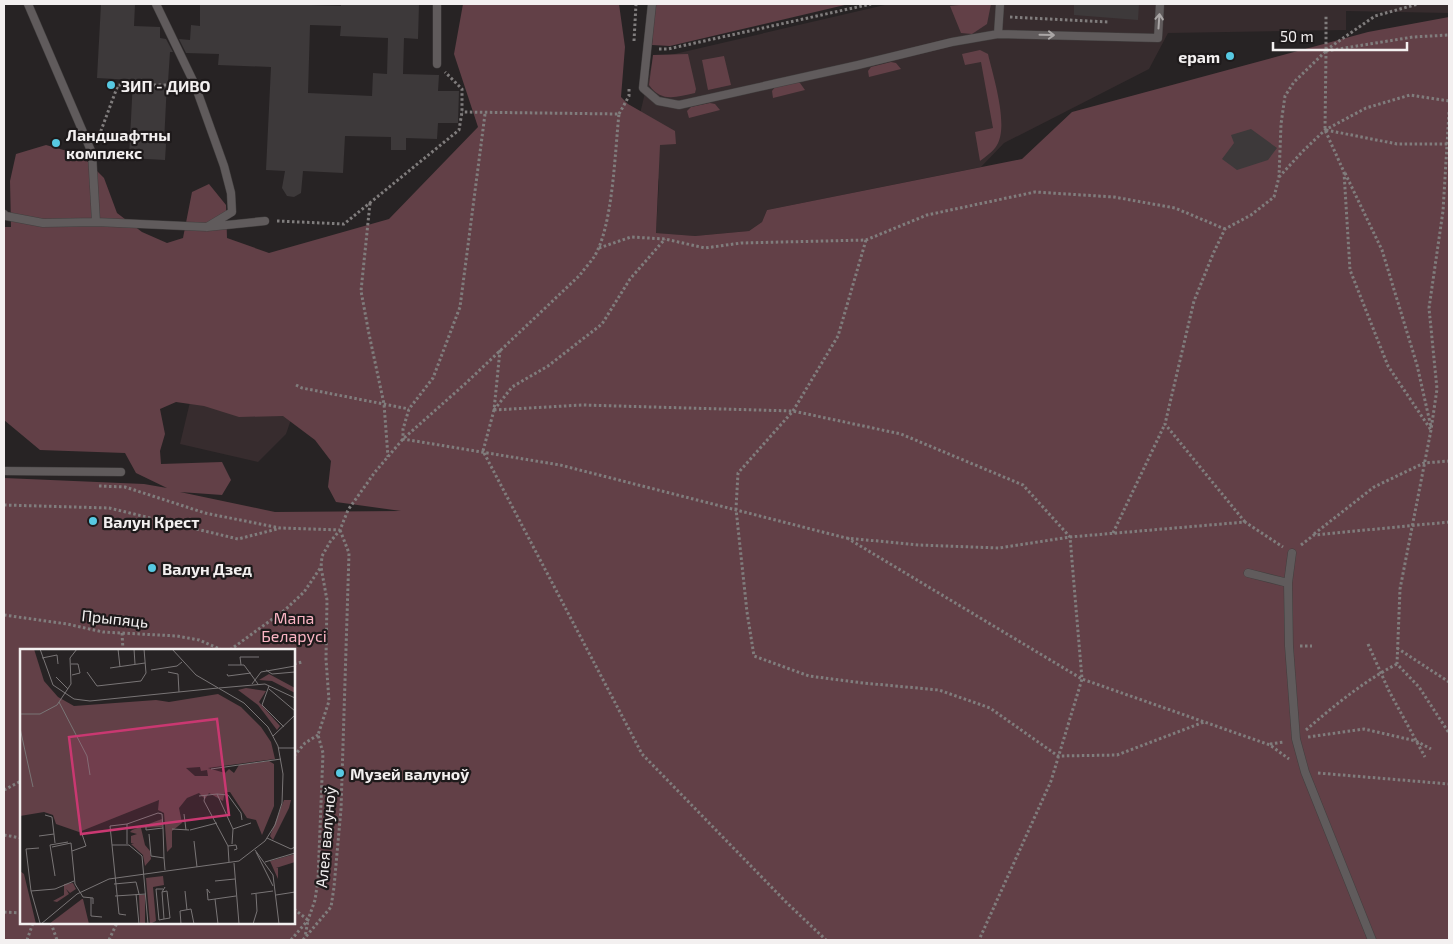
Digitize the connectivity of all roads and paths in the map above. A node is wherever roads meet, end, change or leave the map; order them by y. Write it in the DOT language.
graph roads {
  1 [pos="28,4"];
  2 [pos="156,4"];
  3 [pos="437,4"];
  4 [pos="636,4"];
  5 [pos="652,4"];
  6 [pos="871,4"];
  7 [pos="1000,4"];
  8 [pos="1160,4"];
  9 [pos="1418,4"];
  10 [pos="1010,10"];
  11 [pos="1326,15"];
  12 [pos="1116,23"];
  13 [pos="998,34"];
  14 [pos="1449,35"];
  15 [pos="648,50"];
  16 [pos="1326,51"];
  17 [pos="437,64"];
  18 [pos="195,84"];
  19 [pos="630,87"];
  20 [pos="1449,100"];
  21 [pos="462,112"];
  22 [pos="1449,112"];
  23 [pos="485,114"];
  24 [pos="619,114"];
  25 [pos="1325,130"];
  26 [pos="1448,144"];
  27 [pos="92,153"];
  28 [pos="1344,172"];
  29 [pos="1279,177"];
  30 [pos="370,203"];
  31 [pos="4,214"];
  32 [pos="265,221"];
  33 [pos="96,222"];
  34 [pos="207,227"];
  35 [pos="1225,229"];
  36 [pos="665,239"];
  37 [pos="866,240"];
  38 [pos="598,248"];
  39 [pos="500,350"];
  40 [pos="296,385"];
  41 [pos="384,404"];
  42 [pos="409,410"];
  43 [pos="494,410"];
  44 [pos="793,411"];
  45 [pos="1165,424"];
  46 [pos="1431,430"];
  47 [pos="403,439"];
  48 [pos="483,451"];
  49 [pos="388,457"];
  50 [pos="1449,460"];
  51 [pos="1424,464"];
  52 [pos="4,472"];
  53 [pos="121,472"];
  54 [pos="97,486"];
  55 [pos="4,505"];
  56 [pos="736,509"];
  57 [pos="1245,522"];
  58 [pos="1449,522"];
  59 [pos="1411,526"];
  60 [pos="280,528"];
  61 [pos="340,530"];
  62 [pos="1113,533"];
  63 [pos="1314,535"];
  64 [pos="1070,537"];
  65 [pos="846,538"];
  66 [pos="1292,552"];
  67 [pos="322,567"];
  68 [pos="1248,572"];
  69 [pos="1288,583"];
  70 [pos="4,615"];
  71 [pos="122,633"];
  72 [pos="1368,644"];
  73 [pos="1397,648"];
  74 [pos="123,649"];
  75 [pos="220,649"];
  76 [pos="231,649"];
  77 [pos="302,662"];
  78 [pos="295,664"];
  79 [pos="1397,664"];
  80 [pos="1381,672"];
  81 [pos="1082,679"];
  82 [pos="1449,682"];
  83 [pos="1204,722"];
  84 [pos="1449,733"];
  85 [pos="318,735"];
  86 [pos="1296,739"];
  87 [pos="1416,741"];
  88 [pos="1270,745"];
  89 [pos="1431,749"];
  90 [pos="295,755"];
  91 [pos="1058,756"];
  92 [pos="1425,757"];
  93 [pos="1305,772"];
  94 [pos="20,782"];
  95 [pos="1449,784"];
  96 [pos="4,790"];
  97 [pos="4,835"];
  98 [pos="20,838"];
  99 [pos="295,910"];
  100 [pos="4,912"];
  101 [pos="20,913"];
  102 [pos="308,920"];
  103 [pos="33,924"];
  104 [pos="51,924"];
  105 [pos="117,924"];
  106 [pos="304,939"];
  107 [pos="27,940"];
  108 [pos="57,940"];
  109 [pos="109,940"];
  110 [pos="291,940"];
  111 [pos="826,940"];
  112 [pos="979,940"];
  113 [pos="1372,940"];
  1 -- 27 [label="lane"];
  2 -- 18 [label="lane"];
  3 -- 17 [label="lane"];
  4 -- 15 [label="path"];
  5 -- 15 [label="lane"];
  6 -- 15 [label="path"];
  7 -- 13 [label="lane"];
  13 -- 8 [label="lane, one-way"];
  9 -- 16 [label="path"];
  10 -- 12 [label="path"];
  11 -- 16 [label="path"];
  13 -- 15 [label="lane"];
  14 -- 16 [label="path"];
  16 -- 25 [label="path"];
  16 -- 29 [label="path"];
  17 -- 21 [label="path"];
  18 -- 27 [label="path"];
  18 -- 34 [label="lane"];
  19 -- 24 [label="path"];
  20 -- 25 [label="path"];
  21 -- 23 [label="path"];
  21 -- 30 [label="path"];
  22 -- 26 [label="path"];
  23 -- 24 [label="path"];
  23 -- 42 [label="path"];
  24 -- 38 [label="path"];
  25 -- 26 [label="path"];
  25 -- 28 [label="path"];
  25 -- 29 [label="path"];
  26 -- 46 [label="path"];
  27 -- 33 [label="lane"];
  28 -- 46 [label="path"];
  28 -- 46 [label="path"];
  29 -- 35 [label="path"];
  30 -- 32 [label="path"];
  30 -- 41 [label="path"];
  31 -- 33 [label="lane"];
  32 -- 34 [label="lane"];
  33 -- 34 [label="lane"];
  35 -- 37 [label="path"];
  35 -- 45 [label="path"];
  36 -- 37 [label="path"];
  36 -- 38 [label="path"];
  36 -- 43 [label="path"];
  37 -- 44 [label="path"];
  38 -- 39 [label="path"];
  39 -- 43 [label="path"];
  39 -- 47 [label="path"];
  40 -- 41 [label="path"];
  41 -- 42 [label="path"];
  41 -- 49 [label="path"];
  42 -- 47 [label="path"];
  43 -- 44 [label="path"];
  43 -- 48 [label="path"];
  44 -- 56 [label="path"];
  44 -- 64 [label="path"];
  45 -- 57 [label="path"];
  45 -- 62 [label="path"];
  46 -- 51 [label="path"];
  47 -- 48 [label="path"];
  47 -- 49 [label="path"];
  48 -- 56 [label="path"];
  48 -- 111 [label="path"];
  49 -- 61 [label="path"];
  50 -- 51 [label="path"];
  51 -- 59 [label="path"];
  51 -- 63 [label="path"];
  52 -- 53 [label="lane"];
  54 -- 60 [label="path"];
  55 -- 60 [label="path"];
  56 -- 65 [label="path"];
  56 -- 91 [label="path"];
  57 -- 62 [label="path"];
  57 -- 66 [label="path"];
  58 -- 59 [label="path"];
  59 -- 63 [label="path"];
  59 -- 73 [label="path"];
  60 -- 61 [label="path"];
  61 -- 67 [label="path"];
  61 -- 106 [label="path, Алея валуноў"];
  62 -- 64 [label="path"];
  63 -- 66 [label="path"];
  64 -- 65 [label="path"];
  64 -- 81 [label="path"];
  65 -- 81 [label="path"];
  66 -- 69 [label="lane"];
  67 -- 76 [label="path"];
  67 -- 85 [label="path"];
  68 -- 69 [label="lane"];
  69 -- 86 [label="lane"];
  70 -- 71 [label="path, Прыпяць"];
  71 -- 74 [label="path"];
  71 -- 75 [label="path, Прыпяць"];
  72 -- 80 [label="path"];
  73 -- 79 [label="path"];
  73 -- 82 [label="path"];
  77 -- 78 [label="path"];
  79 -- 80 [label="path"];
  79 -- 84 [label="path"];
  80 -- 86 [label="path"];
  80 -- 87 [label="path"];
  81 -- 83 [label="path"];
  81 -- 91 [label="path"];
  83 -- 88 [label="path"];
  83 -- 91 [label="path"];
  85 -- 90 [label="path"];
  85 -- 102 [label="path"];
  86 -- 87 [label="path"];
  86 -- 88 [label="path"];
  86 -- 93 [label="lane"];
  87 -- 89 [label="path"];
  87 -- 92 [label="path"];
  88 -- 93 [label="path"];
  91 -- 112 [label="path"];
  93 -- 95 [label="path"];
  93 -- 113 [label="lane"];
  94 -- 96 [label="path"];
  97 -- 98 [label="path"];
  99 -- 102 [label="path"];
  100 -- 101 [label="path"];
  102 -- 106 [label="path"];
  102 -- 110 [label="path"];
  103 -- 107 [label="path"];
  104 -- 108 [label="path"];
  105 -- 109 [label="path"];
}
